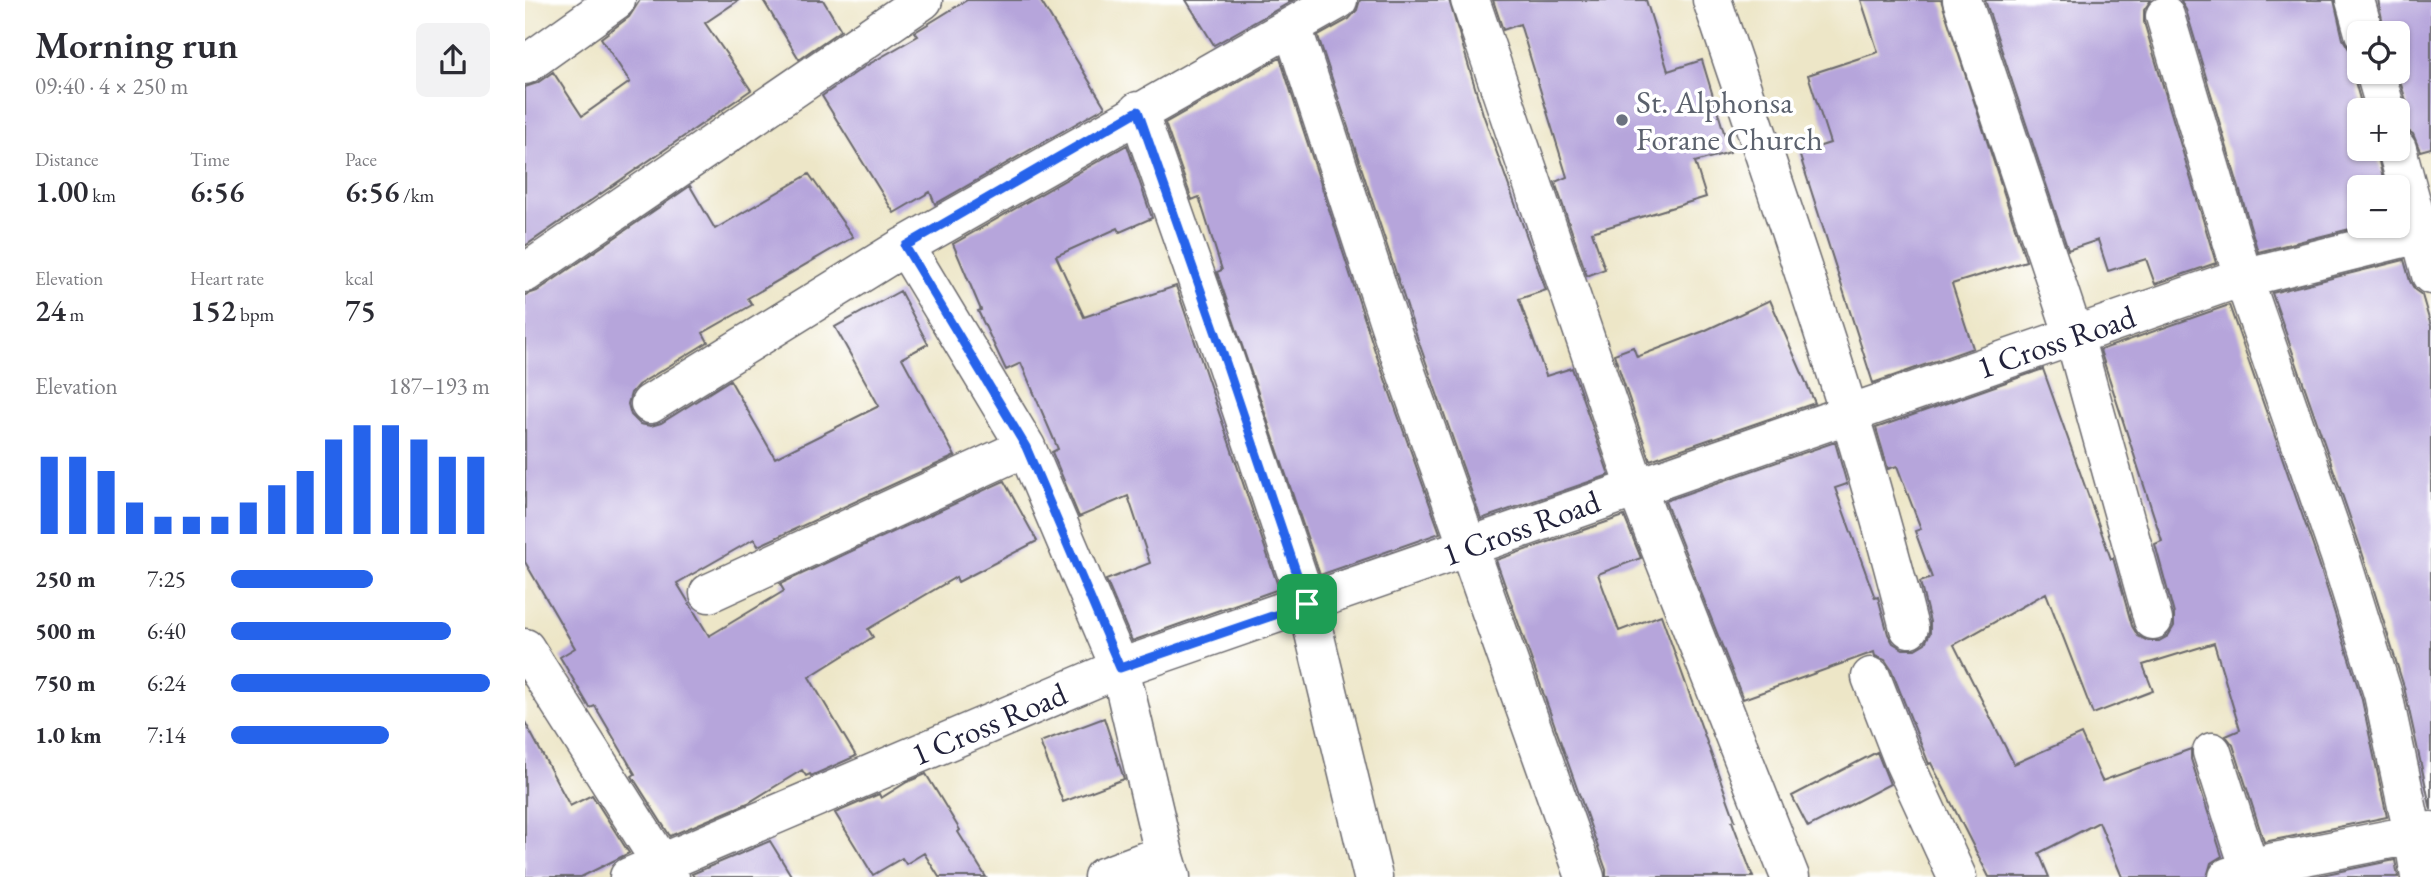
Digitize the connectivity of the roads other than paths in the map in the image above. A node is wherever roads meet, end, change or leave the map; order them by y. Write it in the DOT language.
graph roads {
  1 [pos="616,0"];
  2 [pos="922,0"];
  3 [pos="1338,0"];
  4 [pos="1470,0"];
  5 [pos="1712,0"];
  6 [pos="1962,0"];
  7 [pos="2355,0"];
  8 [pos="2165,16"];
  9 [pos="2361,21"];
  10 [pos="1292,26"];
  11 [pos="525,65"];
  12 [pos="1138,111"];
  13 [pos="2401,161"];
  14 [pos="2426,233"];
  15 [pos="905,246"];
  16 [pos="525,273"];
  17 [pos="2431,275"];
  18 [pos="2243,277"];
  19 [pos="2074,336"];
  20 [pos="650,404"];
  21 [pos="1850,413"];
  22 [pos="1026,447"];
  23 [pos="1636,487"];
  24 [pos="1469,547"];
  25 [pos="709,593"];
  26 [pos="1307,604"];
  27 [pos="2153,620"];
  28 [pos="1909,628"];
  29 [pos="525,648"];
  30 [pos="1120,668"];
  31 [pos="1871,677"];
  32 [pos="540,701"];
  33 [pos="2212,752"];
  34 [pos="2422,833"];
  35 [pos="1168,865"];
  36 [pos="654,872"];
  37 [pos="2239,873"];
  38 [pos="1103,877"];
  39 [pos="1373,877"];
  40 [pos="1585,877"];
  41 [pos="1790,877"];
  42 [pos="1957,877"];
  43 [pos="2420,877"];
  1 -- 11 [label="street"];
  2 -- 16 [label="street"];
  3 -- 10 [label="street"];
  4 -- 23 [label="street"];
  5 -- 21 [label="street"];
  6 -- 19 [label="street"];
  7 -- 9 [label="street"];
  8 -- 18 [label="street"];
  10 -- 12 [label="street"];
  10 -- 24 [label="street"];
  12 -- 15 [label="street"];
  12 -- 26 [label="street"];
  13 -- 14 [label="street"];
  14 -- 17 [label="street"];
  14 -- 18 [label="street, 1 Cross Road"];
  15 -- 20 [label="street"];
  15 -- 22 [label="street"];
  18 -- 19 [label="street, 1 Cross Road"];
  18 -- 34 [label="street"];
  19 -- 21 [label="street, 1 Cross Road"];
  19 -- 27 [label="street"];
  21 -- 23 [label="street, 1 Cross Road"];
  21 -- 28 [label="street"];
  22 -- 25 [label="street"];
  22 -- 30 [label="street"];
  23 -- 24 [label="street, 1 Cross Road"];
  23 -- 41 [label="street"];
  24 -- 26 [label="street, 1 Cross Road"];
  24 -- 40 [label="street"];
  26 -- 30 [label="street, 1 Cross Road"];
  26 -- 39 [label="street"];
  29 -- 32 [label="street"];
  30 -- 35 [label="street"];
  30 -- 36 [label="street, 1 Cross Road"];
  31 -- 42 [label="street"];
  32 -- 36 [label="street"];
  33 -- 37 [label="street"];
  34 -- 37 [label="street"];
  34 -- 43 [label="street"];
  35 -- 38 [label="street"];
}
